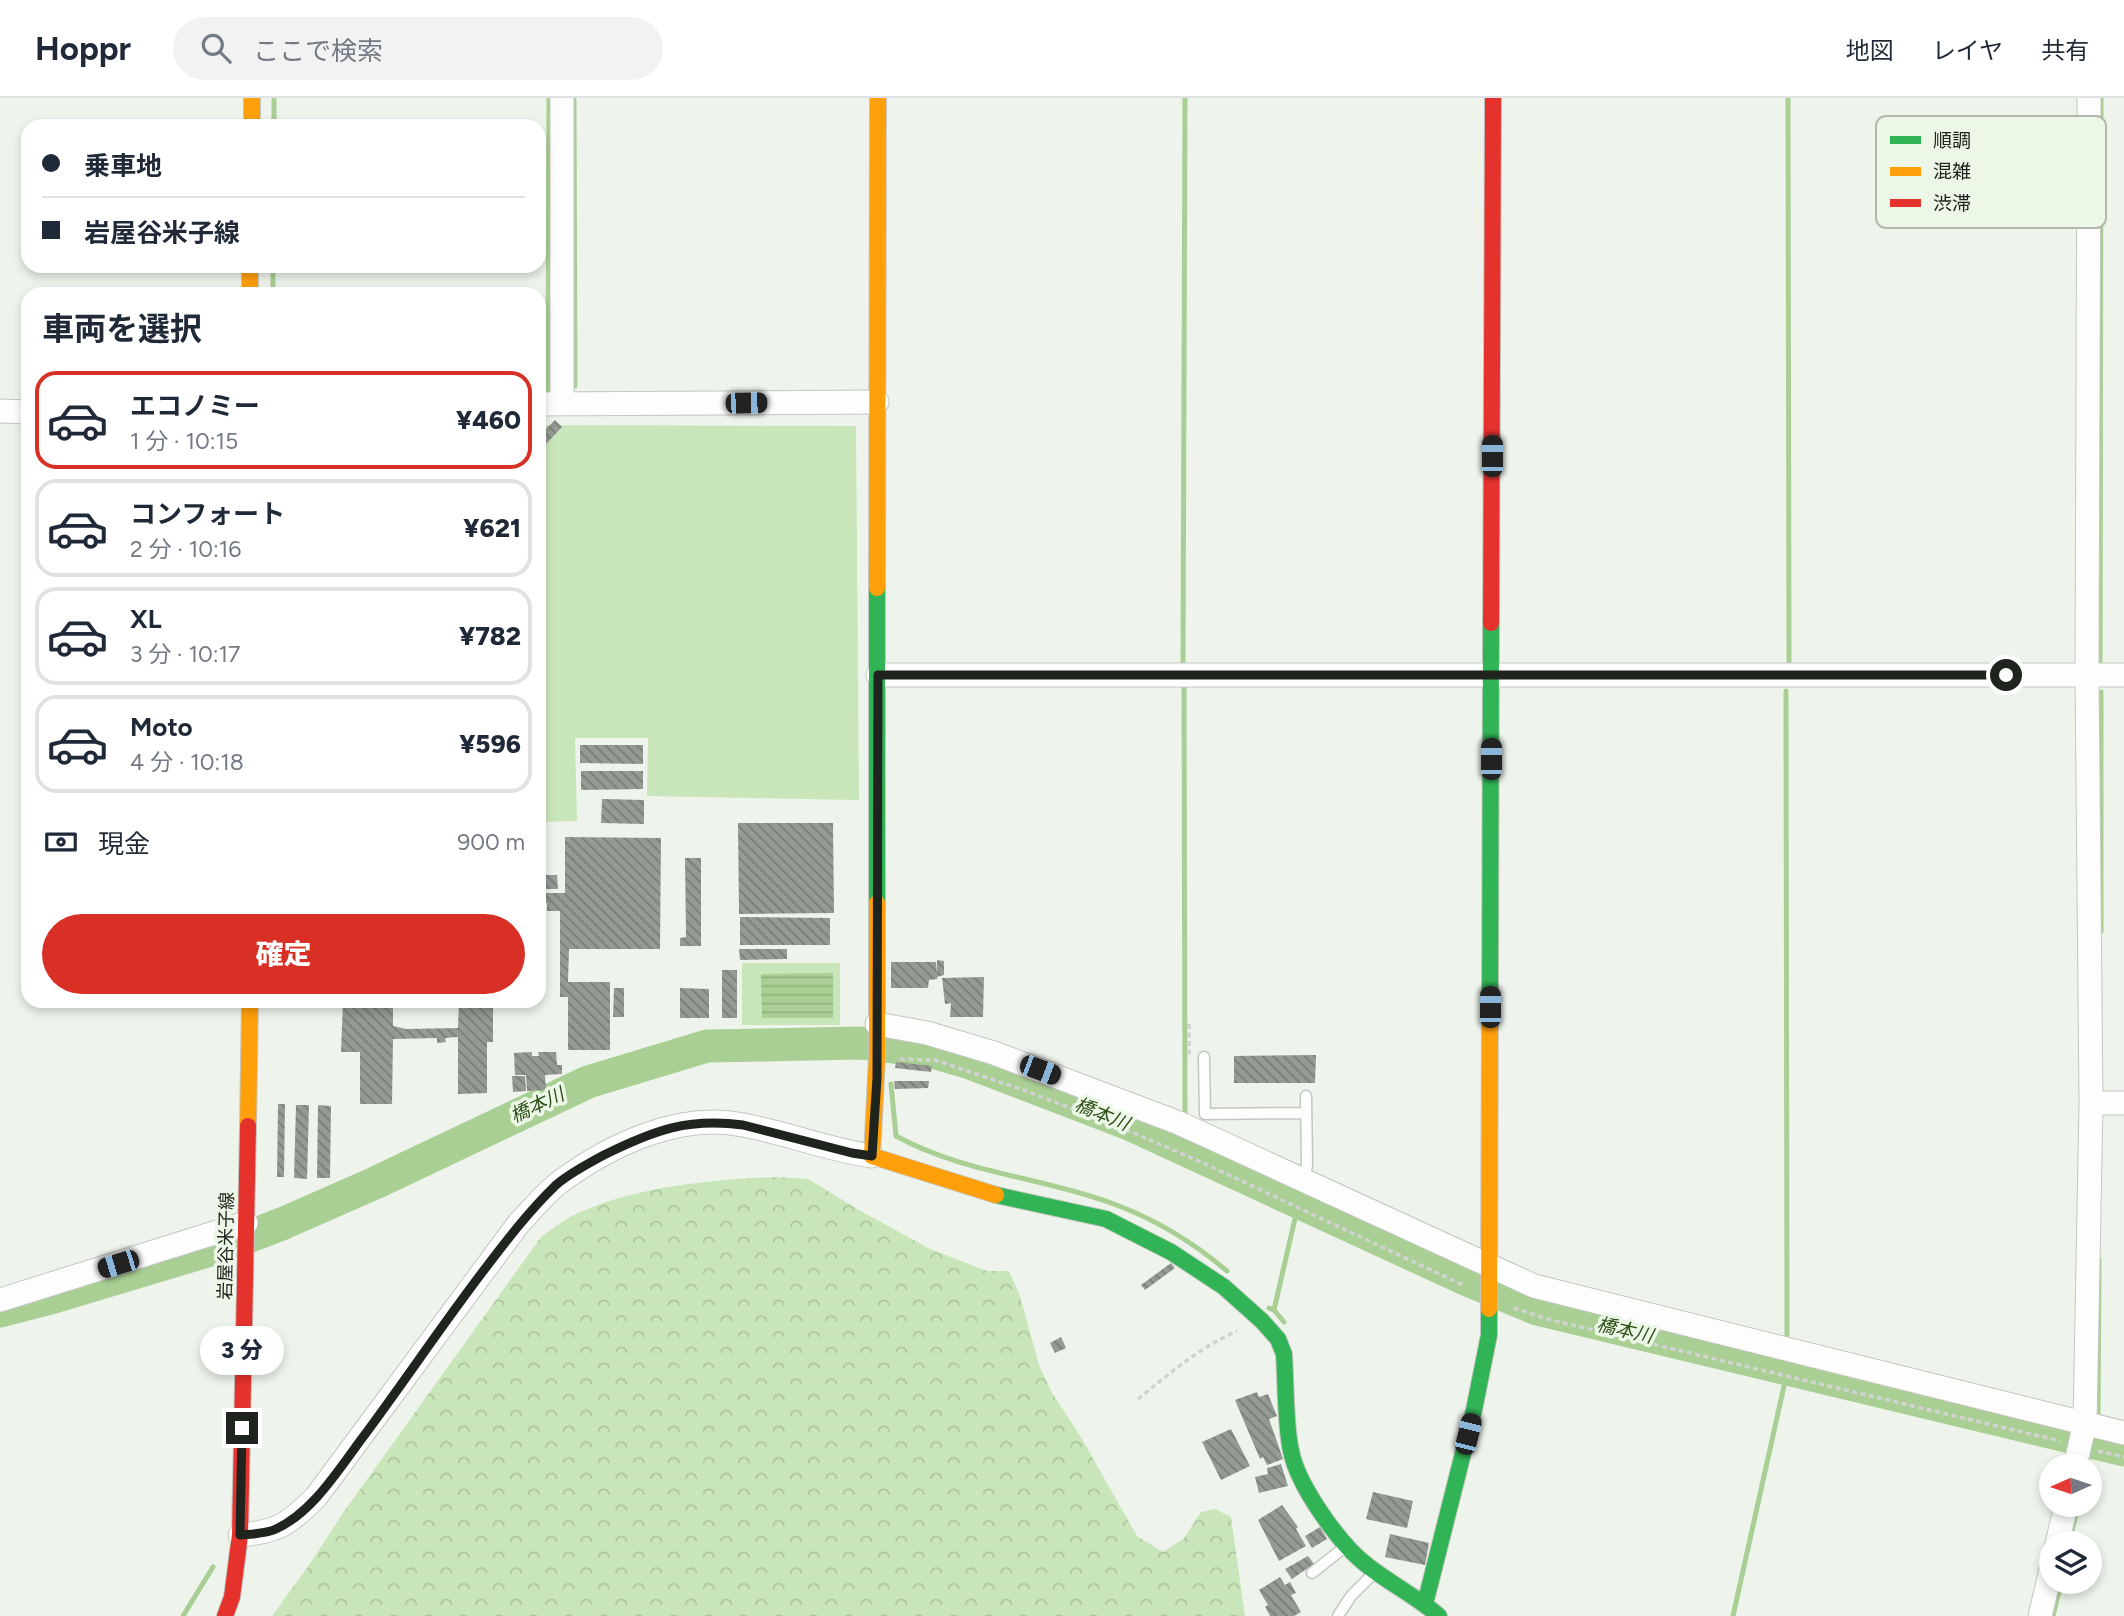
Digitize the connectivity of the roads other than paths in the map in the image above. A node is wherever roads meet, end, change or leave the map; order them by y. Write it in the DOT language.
graph roads {
  1 [pos="252,98"];
  2 [pos="562,98"];
  3 [pos="878,98"];
  4 [pos="1493,98"];
  5 [pos="2089,98"];
  6 [pos="2089,116"];
  7 [pos="252,119"];
  8 [pos="2089,228"];
  9 [pos="877,402"];
  10 [pos="550,404"];
  11 [pos="0,411"];
  12 [pos="21,412"];
  13 [pos="878,675"];
  14 [pos="2087,675"];
  15 [pos="2124,675"];
  16 [pos="1491,676"];
  17 [pos="250,1008"];
  18 [pos="877,1028"];
  19 [pos="1204,1057"];
  20 [pos="1306,1096"];
  21 [pos="2091,1103"];
  22 [pos="2124,1103"];
  23 [pos="1306,1113"];
  24 [pos="872,1156"];
  25 [pos="1304,1181"];
  26 [pos="246,1226"];
  27 [pos="1490,1267"];
  28 [pos="0,1300"];
  29 [pos="2085,1423"];
  30 [pos="2124,1433"];
  31 [pos="2078,1454"];
  32 [pos="240,1535"];
  33 [pos="1348,1544"];
  34 [pos="1376,1571"];
  35 [pos="1312,1573"];
  36 [pos="2045,1594"];
  37 [pos="1425,1604"];
  38 [pos="225,1616"];
  39 [pos="1338,1616"];
  40 [pos="1438,1616"];
  41 [pos="2040,1616"];
  1 -- 7 [label="street"];
  2 -- 10 [label="street"];
  3 -- 9 [label="street"];
  4 -- 16 [label="street"];
  5 -- 6 [label="street"];
  8 -- 14 [label="street"];
  9 -- 10 [label="street"];
  9 -- 13 [label="street"];
  11 -- 12 [label="street"];
  13 -- 16 [label="street"];
  13 -- 18 [label="street"];
  14 -- 15 [label="street"];
  14 -- 16 [label="street"];
  14 -- 21 [label="street"];
  16 -- 27 [label="street"];
  17 -- 26 [label="street, 岩屋谷米子線"];
  18 -- 24 [label="street"];
  18 -- 25 [label="street"];
  19 -- 23 [label="lane"];
  20 -- 23 [label="lane"];
  21 -- 22 [label="street"];
  21 -- 29 [label="street"];
  23 -- 25 [label="lane"];
  24 -- 32 [label="street"];
  24 -- 33 [label="street"];
  25 -- 27 [label="street"];
  26 -- 28 [label="street"];
  26 -- 32 [label="street, 岩屋谷米子線"];
  27 -- 29 [label="street"];
  27 -- 37 [label="street"];
  29 -- 30 [label="street"];
  29 -- 31 [label="street"];
  32 -- 38 [label="street, 岩屋谷米子線"];
  33 -- 34 [label="street"];
  33 -- 35 [label="lane"];
  34 -- 37 [label="street"];
  34 -- 39 [label="lane"];
  36 -- 41 [label="street"];
  37 -- 40 [label="street"];
}
